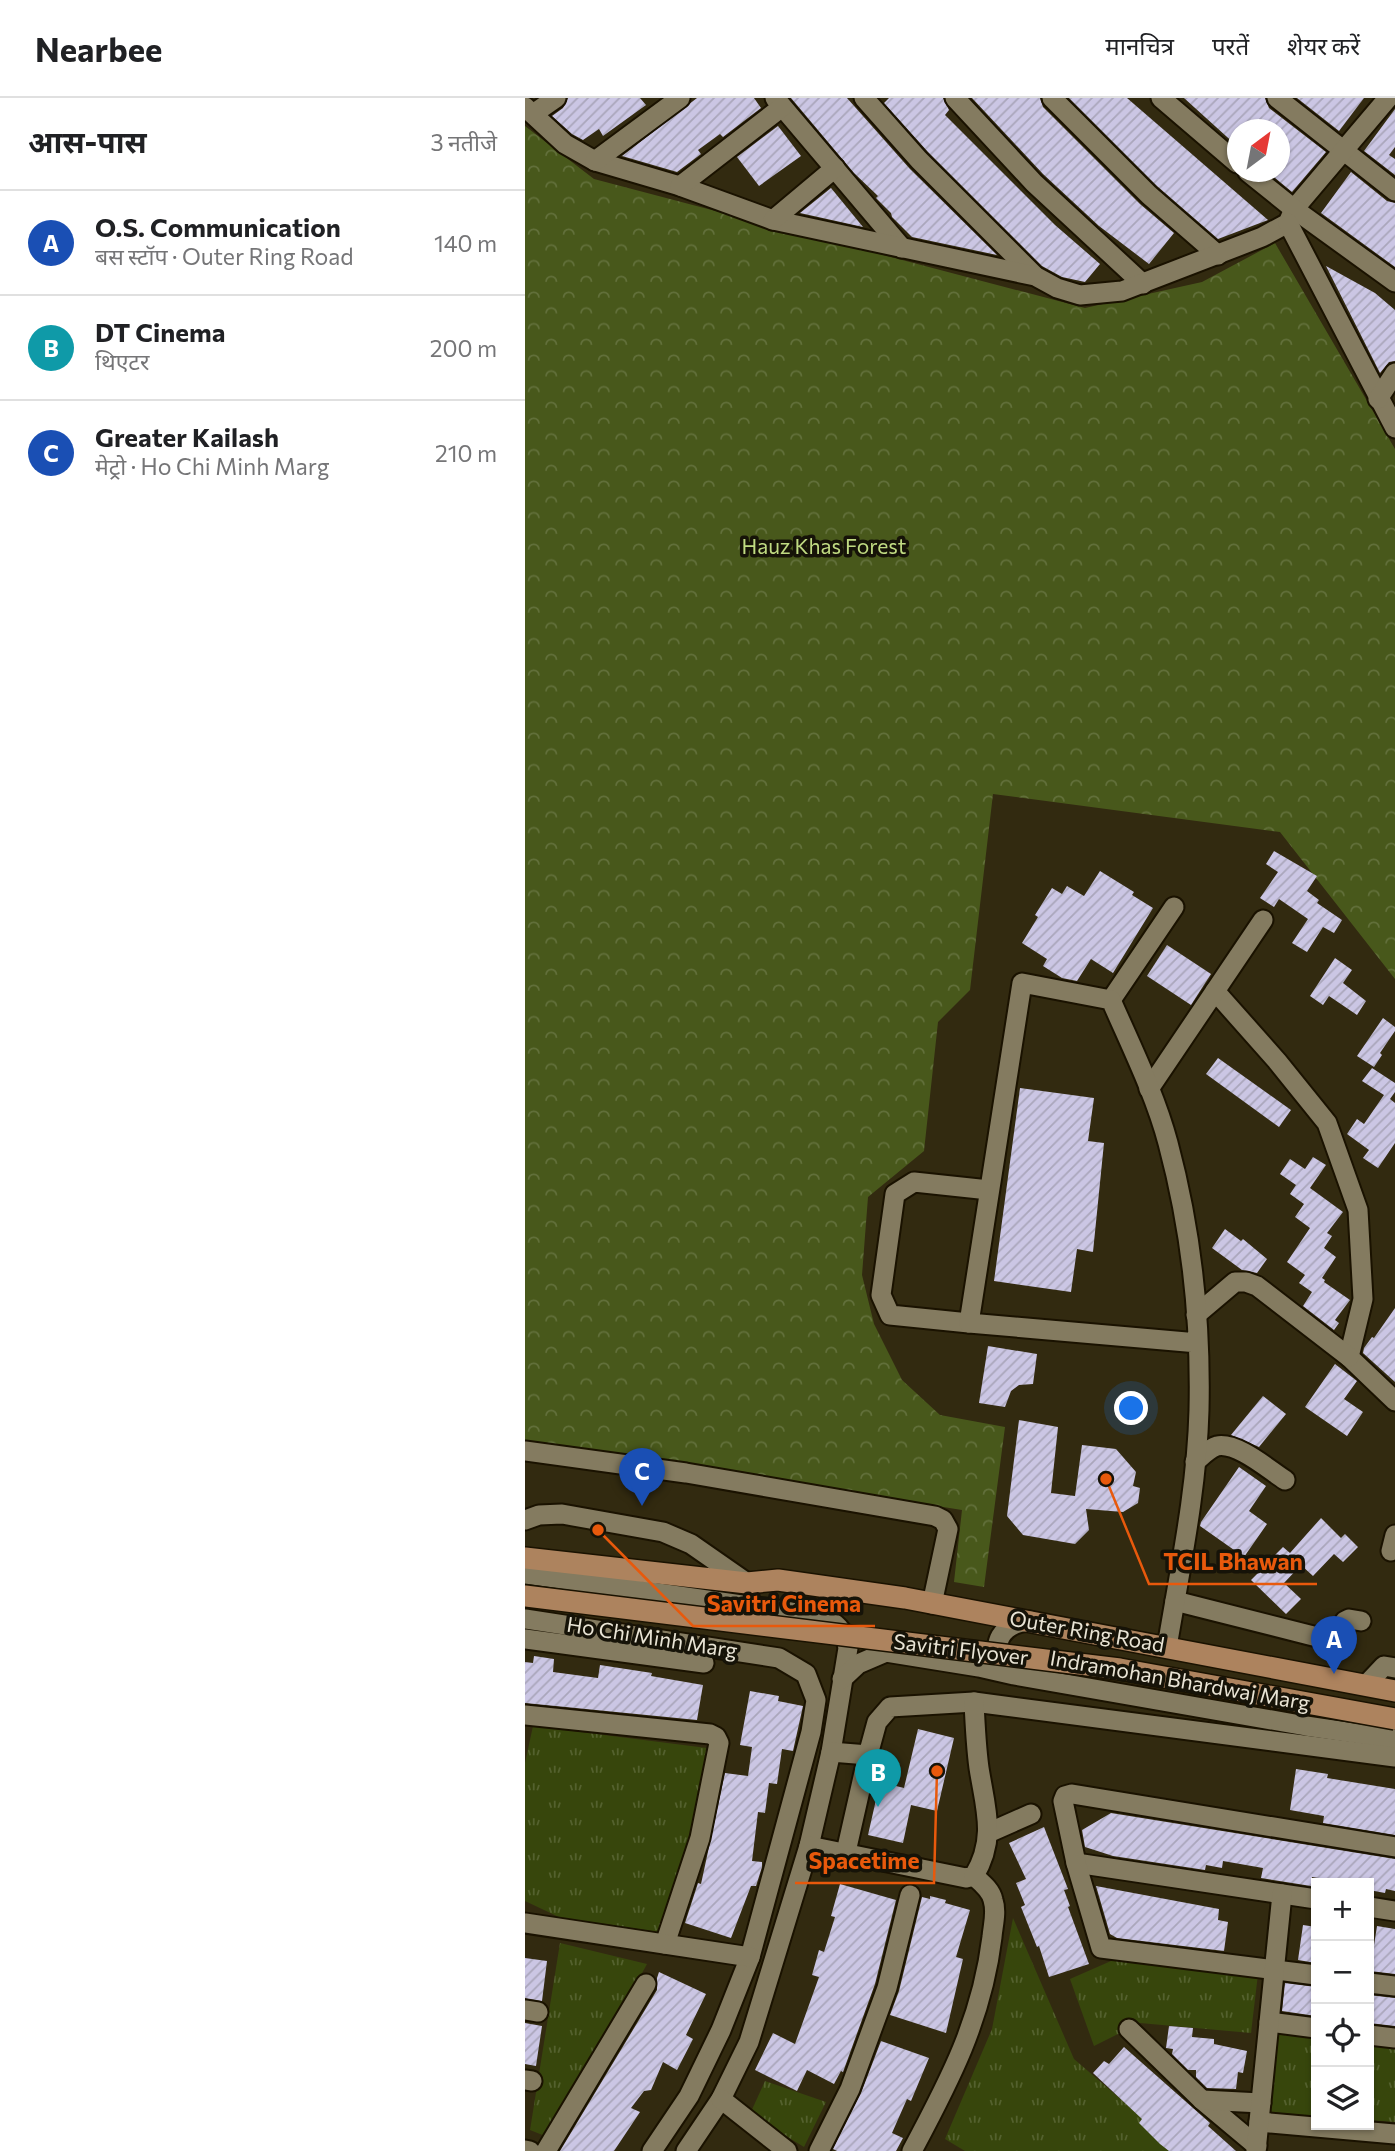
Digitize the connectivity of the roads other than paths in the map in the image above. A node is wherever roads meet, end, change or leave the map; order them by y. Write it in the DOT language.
graph roads {
  1 [pos="556,98"];
  2 [pos="680,98"];
  3 [pos="864,98"];
  4 [pos="955,98"];
  5 [pos="1052,98"];
  6 [pos="1161,98"];
  7 [pos="1277,98"];
  8 [pos="1388,98"];
  9 [pos="779,102"];
  10 [pos="529,110"];
  11 [pos="1345,151"];
  12 [pos="1227,154"];
  13 [pos="595,161"];
  14 [pos="835,168"];
  15 [pos="1258,182"];
  16 [pos="680,186"];
  17 [pos="1395,191"];
  18 [pos="1291,216"];
  19 [pos="773,220"];
  20 [pos="902,248"];
  21 [pos="1218,255"];
  22 [pos="1035,276"];
  23 [pos="1395,282"];
  24 [pos="1143,285"];
  25 [pos="1395,373"];
  26 [pos="1378,399"];
  27 [pos="1395,428"];
  28 [pos="1174,907"];
  29 [pos="1263,920"];
  30 [pos="1215,991"];
  31 [pos="1111,1000"];
  32 [pos="1149,1089"];
  33 [pos="989,1190"];
  34 [pos="1196,1315"];
  35 [pos="969,1323"];
  36 [pos="1198,1343"];
  37 [pos="1349,1357"];
  38 [pos="1395,1401"];
  39 [pos="525,1451"];
  40 [pos="1195,1462"];
  41 [pos="1285,1480"];
  42 [pos="525,1520"];
  43 [pos="525,1558"];
  44 [pos="525,1574"];
  45 [pos="747,1583"];
  46 [pos="525,1596"];
  47 [pos="691,1596"];
  48 [pos="1175,1601"];
  49 [pos="932,1604"];
  50 [pos="525,1619"];
  51 [pos="1030,1621"];
  52 [pos="1361,1621"];
  53 [pos="525,1639"];
  54 [pos="681,1642"];
  55 [pos="1167,1647"];
  56 [pos="704,1663"];
  57 [pos="1395,1668"];
  58 [pos="1014,1675"];
  59 [pos="842,1679"];
  60 [pos="1366,1685"];
  61 [pos="1395,1690"];
  62 [pos="977,1702"];
  63 [pos="525,1715"];
  64 [pos="1395,1718"];
  65 [pos="1395,1739"];
  66 [pos="831,1752"];
  67 [pos="868,1755"];
  68 [pos="1395,1757"];
  69 [pos="1031,1814"];
  70 [pos="988,1833"];
  71 [pos="810,1846"];
  72 [pos="1395,1847"];
  73 [pos="846,1852"];
  74 [pos="1076,1863"];
  75 [pos="974,1876"];
  76 [pos="1282,1894"];
  77 [pos="910,1895"];
  78 [pos="1311,1898"];
  79 [pos="1374,1908"];
  80 [pos="1395,1911"];
  81 [pos="525,1923"];
  82 [pos="665,1944"];
  83 [pos="750,1956"];
  84 [pos="1275,1969"];
  85 [pos="1311,1974"];
  86 [pos="646,1984"];
  87 [pos="1374,1984"];
  88 [pos="1395,1986"];
  89 [pos="1269,2022"];
  90 [pos="1311,2027"];
  91 [pos="1129,2029"];
  92 [pos="1374,2036"];
  93 [pos="1395,2038"];
  94 [pos="721,2099"];
  95 [pos="1202,2100"];
  96 [pos="1261,2102"];
  97 [pos="1259,2122"];
  98 [pos="1395,2134"];
  99 [pos="1256,2149"];
  100 [pos="525,2150"];
  101 [pos="530,2151"];
  102 [pos="546,2151"];
  103 [pos="652,2151"];
  104 [pos="686,2151"];
  105 [pos="787,2151"];
  106 [pos="818,2151"];
  107 [pos="912,2151"];
  1 -- 10 [label="street"];
  2 -- 13 [label="street"];
  3 -- 22 [label="street"];
  4 -- 24 [label="street"];
  5 -- 21 [label="street"];
  6 -- 12 [label="street"];
  7 -- 11 [label="street"];
  8 -- 11 [label="street"];
  9 -- 14 [label="street"];
  9 -- 16 [label="street"];
  10 -- 13 [label="street"];
  11 -- 17 [label="street"];
  11 -- 18 [label="street"];
  13 -- 16 [label="street"];
  14 -- 19 [label="street"];
  14 -- 20 [label="street"];
  15 -- 18 [label="street"];
  16 -- 19 [label="street"];
  18 -- 21 [label="street"];
  18 -- 23 [label="street"];
  18 -- 26 [label="street"];
  19 -- 20 [label="street"];
  20 -- 22 [label="street"];
  21 -- 24 [label="street"];
  22 -- 24 [label="street"];
  25 -- 26 [label="street"];
  26 -- 27 [label="street"];
  28 -- 31 [label="street"];
  29 -- 30 [label="street"];
  30 -- 32 [label="street"];
  30 -- 37 [label="street"];
  31 -- 32 [label="street"];
  31 -- 33 [label="street"];
  32 -- 34 [label="street"];
  33 -- 35 [label="street"];
  33 -- 35 [label="street"];
  34 -- 36 [label="street"];
  34 -- 37 [label="street"];
  35 -- 36 [label="street"];
  36 -- 40 [label="street"];
  37 -- 38 [label="street"];
  39 -- 49 [label="street"];
  40 -- 41 [label="street"];
  40 -- 48 [label="street"];
  42 -- 45 [label="street"];
  43 -- 45 [label="main road"];
  44 -- 47 [label="street"];
  45 -- 49 [label="main road, Outer Ring Road"];
  46 -- 64 [label="main road, Savitri Flyover, bridge"];
  47 -- 54 [label="street"];
  47 -- 59 [label="street"];
  48 -- 52 [label="street"];
  48 -- 55 [label="street"];
  49 -- 51 [label="main road, Outer Ring Road"];
  50 -- 54 [label="street, Ho Chi Minh Marg"];
  51 -- 55 [label="main road, Outer Ring Road"];
  51 -- 58 [label="street"];
  53 -- 56 [label="street"];
  54 -- 83 [label="street, Ho Chi Minh Marg"];
  55 -- 60 [label="main road, Outer Ring Road"];
  57 -- 60 [label="street"];
  58 -- 59 [label="street, Indramohan Bhardwaj Marg"];
  58 -- 65 [label="street, Indramohan Bhardwaj Marg"];
  59 -- 66 [label="street"];
  60 -- 61 [label="main road, Outer Ring Road"];
  62 -- 67 [label="street"];
  62 -- 68 [label="street"];
  62 -- 70 [label="street"];
  63 -- 82 [label="street"];
  66 -- 67 [label="street"];
  66 -- 71 [label="street"];
  67 -- 73 [label="street"];
  69 -- 70 [label="street"];
  70 -- 75 [label="street"];
  71 -- 73 [label="street"];
  71 -- 94 [label="street"];
  72 -- 74 [label="street"];
  73 -- 75 [label="street"];
  74 -- 76 [label="street"];
  74 -- 84 [label="street"];
  75 -- 107 [label="street"];
  76 -- 78 [label="street"];
  76 -- 84 [label="street"];
  77 -- 106 [label="street"];
  79 -- 80 [label="street"];
  81 -- 82 [label="street"];
  82 -- 83 [label="street"];
  83 -- 103 [label="street"];
  84 -- 85 [label="street"];
  84 -- 89 [label="street"];
  86 -- 102 [label="street"];
  87 -- 88 [label="street"];
  89 -- 90 [label="street"];
  89 -- 96 [label="street"];
  91 -- 95 [label="street"];
  92 -- 93 [label="street"];
  94 -- 104 [label="street"];
  94 -- 105 [label="street"];
  95 -- 96 [label="street"];
  95 -- 99 [label="street"];
  96 -- 97 [label="street"];
  97 -- 98 [label="street"];
  97 -- 99 [label="street"];
  100 -- 101 [label="street"];
}
